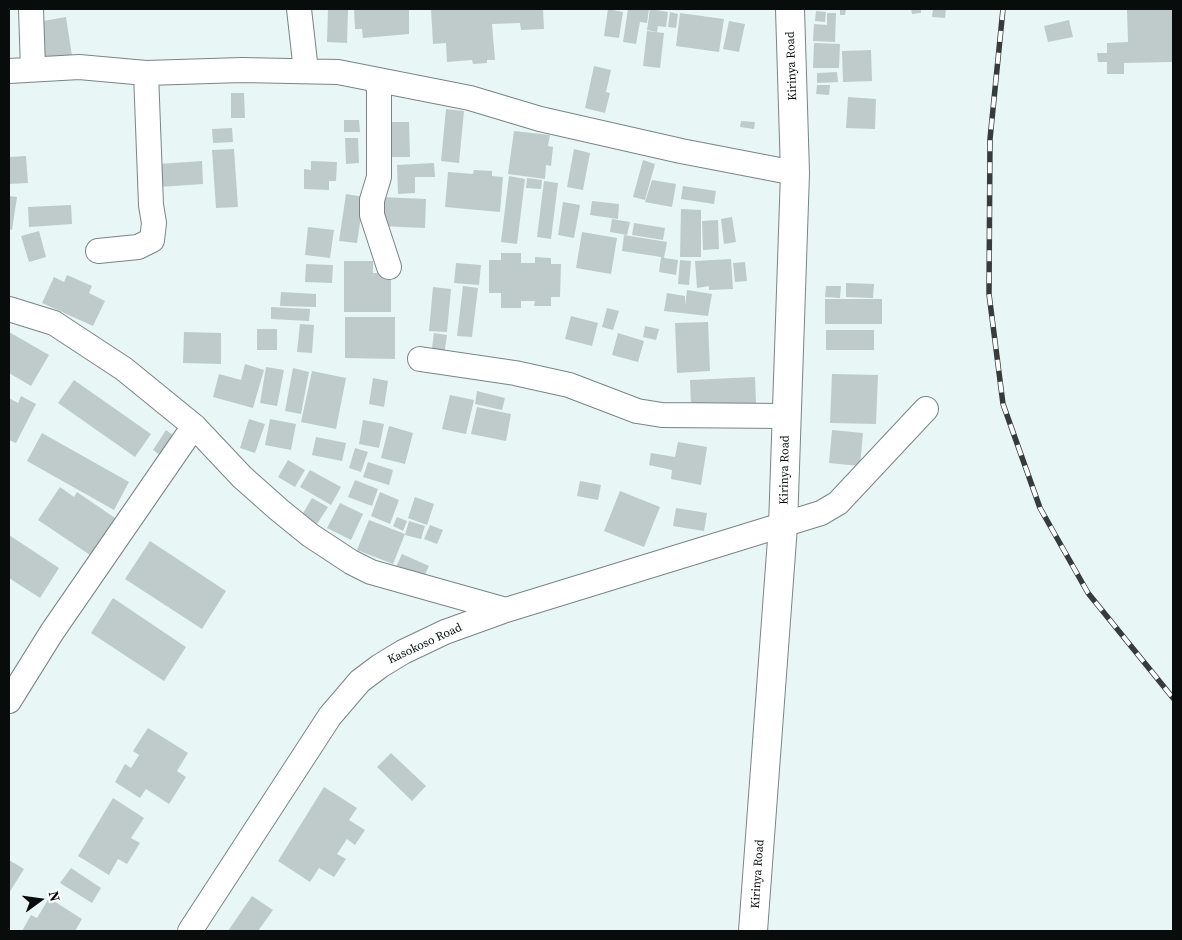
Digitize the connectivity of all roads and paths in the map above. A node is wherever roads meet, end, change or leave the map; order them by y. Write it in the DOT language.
graph roads {
  1 [pos="31,9"];
  2 [pos="299,9"];
  3 [pos="790,9"];
  4 [pos="33,69"];
  5 [pos="9,71"];
  6 [pos="306,71"];
  7 [pos="146,73"];
  8 [pos="379,80"];
  9 [pos="795,173"];
  10 [pos="98,250"];
  11 [pos="389,267"];
  12 [pos="9,309"];
  13 [pos="420,359"];
  14 [pos="926,409"];
  15 [pos="786,416"];
  16 [pos="194,426"];
  17 [pos="783,526"];
  18 [pos="506,610"];
  19 [pos="9,700"];
  20 [pos="190,931"];
  21 [pos="753,931"];
  1 -- 4 [label="street"];
  2 -- 6 [label="street"];
  3 -- 9 [label="main road, Kirinya Road"];
  4 -- 5 [label="street"];
  4 -- 7 [label="street"];
  6 -- 7 [label="street"];
  6 -- 8 [label="street"];
  7 -- 10 [label="street"];
  8 -- 9 [label="street"];
  8 -- 11 [label="street"];
  9 -- 15 [label="main road, Kirinya Road"];
  12 -- 16 [label="street"];
  13 -- 15 [label="street"];
  14 -- 17 [label="street, Kasokoso Road"];
  15 -- 17 [label="main road, Kirinya Road"];
  16 -- 18 [label="street"];
  16 -- 19 [label="street"];
  17 -- 18 [label="street, Kasokoso Road"];
  17 -- 21 [label="main road, Kirinya Road"];
  18 -- 20 [label="street, Kasokoso Road"];
}
